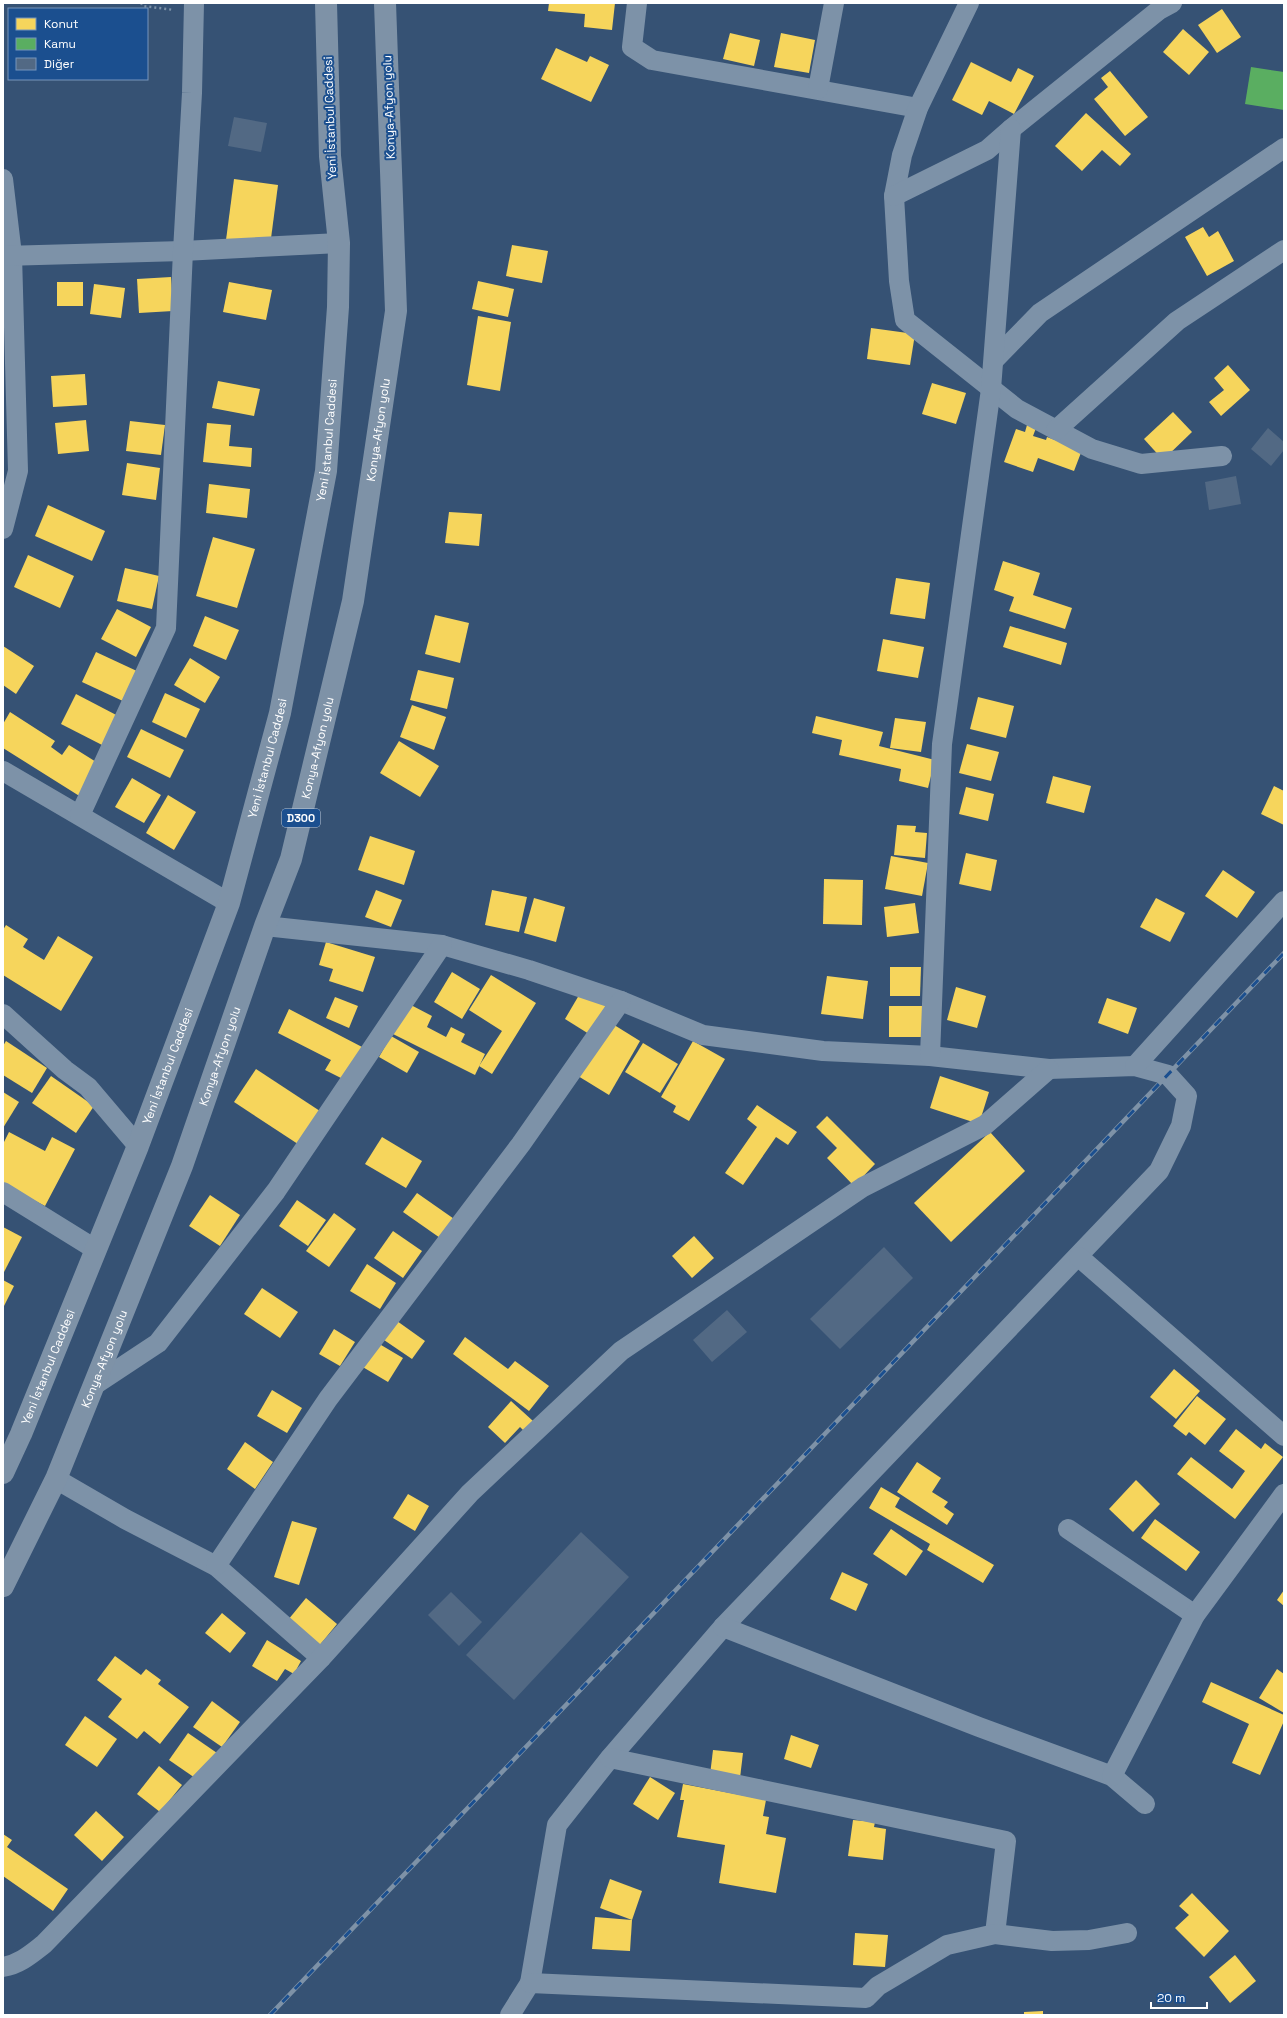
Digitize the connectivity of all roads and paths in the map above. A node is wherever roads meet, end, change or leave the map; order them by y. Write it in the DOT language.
graph roads {
  1 [pos="141,3"];
  2 [pos="326,3"];
  3 [pos="385,3"];
  4 [pos="637,3"];
  5 [pos="834,3"];
  6 [pos="969,3"];
  7 [pos="1172,3"];
  8 [pos="194,8"];
  9 [pos="818,90"];
  10 [pos="918,108"];
  11 [pos="1010,129"];
  12 [pos="1284,148"];
  13 [pos="3,179"];
  14 [pos="894,196"];
  15 [pos="339,242"];
  16 [pos="1284,250"];
  17 [pos="183,251"];
  18 [pos="7,256"];
  19 [pos="994,360"];
  20 [pos="991,389"];
  21 [pos="1056,430"];
  22 [pos="1222,456"];
  23 [pos="3,529"];
  24 [pos="3,771"];
  25 [pos="80,815"];
  26 [pos="1284,901"];
  27 [pos="229,903"];
  28 [pos="265,926"];
  29 [pos="442,945"];
  30 [pos="621,1001"];
  31 [pos="3,1014"];
  32 [pos="930,1056"];
  33 [pos="1135,1066"];
  34 [pos="1049,1069"];
  35 [pos="138,1146"];
  36 [pos="3,1192"];
  37 [pos="95,1249"];
  38 [pos="1078,1257"];
  39 [pos="93,1386"];
  40 [pos="1284,1436"];
  41 [pos="3,1473"];
  42 [pos="56,1479"];
  43 [pos="1284,1494"];
  44 [pos="1068,1529"];
  45 [pos="216,1566"];
  46 [pos="3,1586"];
  47 [pos="1195,1615"];
  48 [pos="723,1627"];
  49 [pos="321,1658"];
  50 [pos="610,1758"];
  51 [pos="1112,1776"];
  52 [pos="1145,1804"];
  53 [pos="1127,1933"];
  54 [pos="995,1934"];
  55 [pos="3,1967"];
  56 [pos="530,1983"];
  57 [pos="510,2015"];
  1 -- 8 [label="path"];
  2 -- 15 [label="highway, Yeni İstanbul Caddesi"];
  3 -- 28 [label="highway, Konya-Afyon yolu / D300"];
  4 -- 9 [label="street"];
  5 -- 9 [label="street"];
  6 -- 10 [label="street"];
  7 -- 11 [label="street"];
  8 -- 17 [label="street"];
  9 -- 10 [label="street"];
  10 -- 14 [label="street"];
  11 -- 14 [label="street"];
  11 -- 19 [label="street"];
  12 -- 19 [label="street"];
  13 -- 18 [label="street"];
  14 -- 20 [label="street"];
  15 -- 17 [label="street"];
  15 -- 27 [label="highway, Yeni İstanbul Caddesi"];
  16 -- 21 [label="street"];
  17 -- 18 [label="street"];
  17 -- 25 [label="street"];
  18 -- 23 [label="street"];
  19 -- 20 [label="street"];
  20 -- 21 [label="street"];
  20 -- 32 [label="street"];
  21 -- 22 [label="street"];
  24 -- 25 [label="street"];
  25 -- 27 [label="street"];
  26 -- 33 [label="street"];
  27 -- 35 [label="highway, Yeni İstanbul Caddesi"];
  28 -- 29 [label="street"];
  28 -- 39 [label="highway, Konya-Afyon yolu / D300"];
  29 -- 30 [label="street"];
  29 -- 39 [label="street"];
  30 -- 32 [label="street"];
  30 -- 45 [label="street"];
  31 -- 35 [label="street"];
  32 -- 34 [label="street"];
  33 -- 34 [label="street"];
  33 -- 38 [label="street"];
  34 -- 49 [label="street"];
  35 -- 37 [label="highway, Yeni İstanbul Caddesi"];
  36 -- 37 [label="street"];
  37 -- 41 [label="highway, Yeni İstanbul Caddesi"];
  38 -- 40 [label="street"];
  38 -- 48 [label="street"];
  39 -- 42 [label="highway, Konya-Afyon yolu / D300"];
  42 -- 45 [label="street"];
  42 -- 46 [label="highway, Konya-Afyon yolu / D300"];
  43 -- 47 [label="street"];
  44 -- 47 [label="street"];
  45 -- 49 [label="street"];
  47 -- 51 [label="street"];
  48 -- 50 [label="street"];
  48 -- 51 [label="street"];
  49 -- 55 [label="street"];
  50 -- 54 [label="street"];
  50 -- 56 [label="street"];
  51 -- 52 [label="street"];
  53 -- 54 [label="street"];
  54 -- 56 [label="street"];
  56 -- 57 [label="street"];
}
